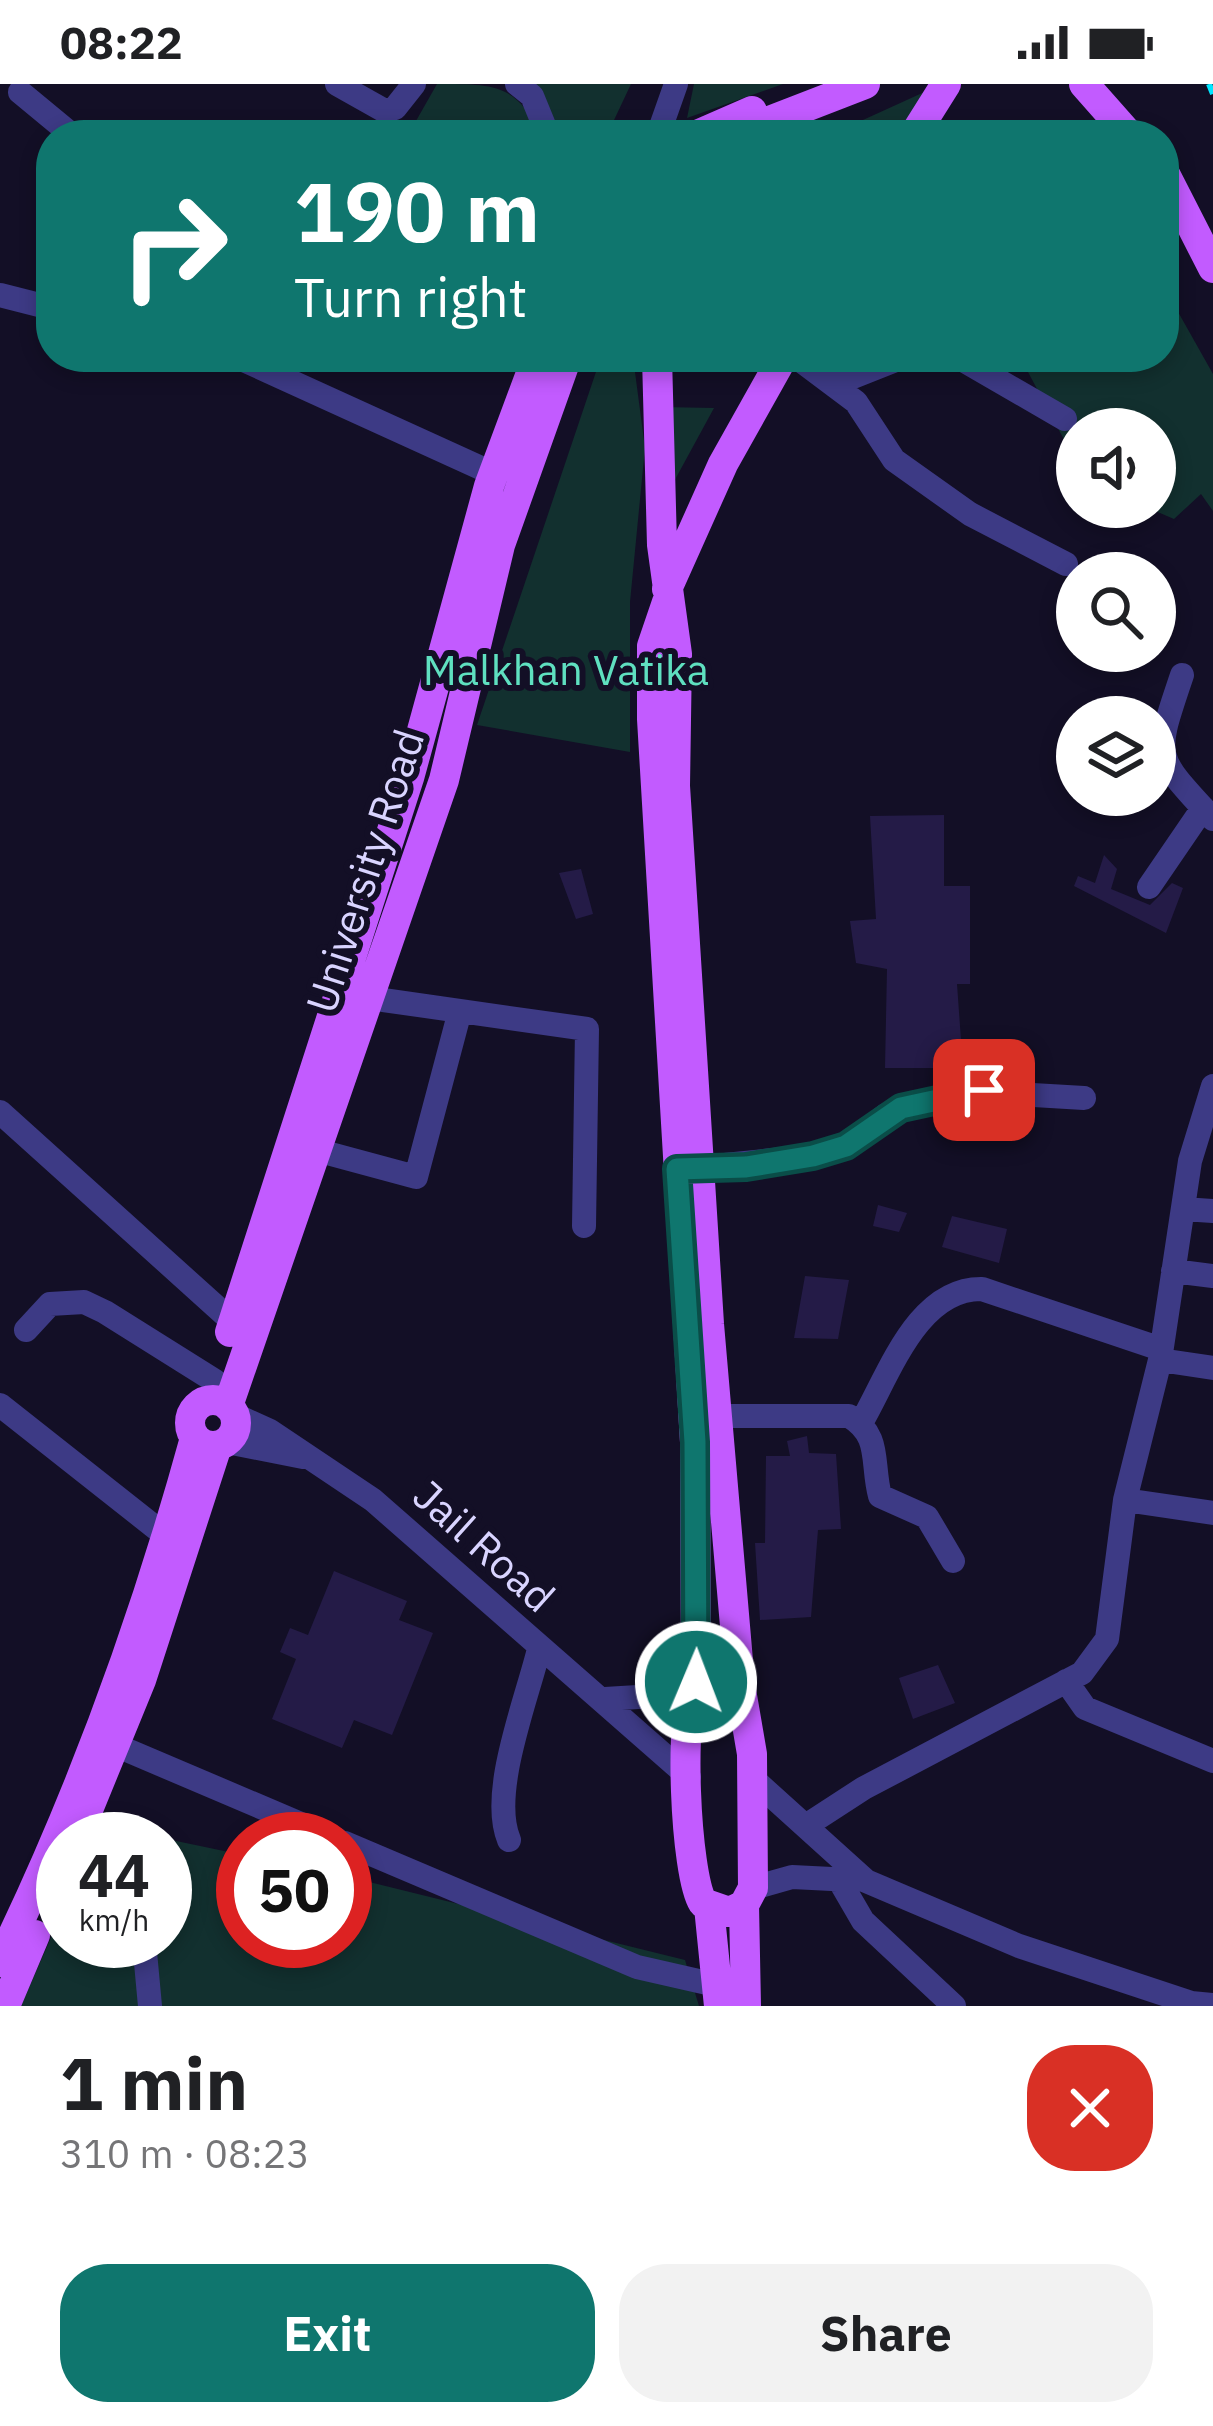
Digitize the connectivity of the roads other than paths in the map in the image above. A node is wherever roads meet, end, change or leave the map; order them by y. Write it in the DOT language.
graph roads {
  1 [pos="337,84"];
  2 [pos="414,84"];
  3 [pos="517,84"];
  4 [pos="676,84"];
  5 [pos="820,84"];
  6 [pos="865,84"];
  7 [pos="946,84"];
  8 [pos="1084,84"];
  9 [pos="1109,84"];
  10 [pos="20,92"];
  11 [pos="54,120"];
  12 [pos="542,120"];
  13 [pos="663,120"];
  14 [pos="733,120"];
  15 [pos="772,120"];
  16 [pos="923,120"];
  17 [pos="1116,120"];
  18 [pos="1135,120"];
  19 [pos="1179,201"];
  20 [pos="1179,224"];
  21 [pos="1213,268"];
  22 [pos="1213,284"];
  23 [pos="0,295"];
  24 [pos="36,304"];
  25 [pos="270,372"];
  26 [pos="531,372"];
  27 [pos="562,372"];
  28 [pos="658,372"];
  29 [pos="775,372"];
  30 [pos="818,372"];
  31 [pos="865,372"];
  32 [pos="984,372"];
  33 [pos="835,384"];
  34 [pos="1056,413"];
  35 [pos="494,474"];
  36 [pos="1056,559"];
  37 [pos="667,596"];
  38 [pos="1182,675"];
  39 [pos="1208,813"];
  40 [pos="1149,887"];
  41 [pos="355,996"];
  42 [pos="460,1011"];
  43 [pos="1213,1086"];
  44 [pos="1084,1098"];
  45 [pos="0,1112"];
  46 [pos="316,1150"];
  47 [pos="689,1169"];
  48 [pos="1183,1210"];
  49 [pos="1213,1211"];
  50 [pos="584,1226"];
  51 [pos="1173,1271"];
  52 [pos="1213,1276"];
  53 [pos="233,1322"];
  54 [pos="26,1330"];
  55 [pos="1160,1354"];
  56 [pos="1213,1368"];
  57 [pos="0,1405"];
  58 [pos="720,1416"];
  59 [pos="218,1418"];
  60 [pos="860,1423"];
  61 [pos="1126,1500"];
  62 [pos="1213,1513"];
  63 [pos="166,1536"];
  64 [pos="953,1561"];
  65 [pos="539,1649"];
  66 [pos="1066,1681"];
  67 [pos="740,1684"];
  68 [pos="692,1688"];
  69 [pos="605,1699"];
  70 [pos="115,1745"];
  71 [pos="1213,1761"];
  72 [pos="688,1777"];
  73 [pos="752,1778"];
  74 [pos="87,1812"];
  75 [pos="273,1812"];
  76 [pos="807,1825"];
  77 [pos="508,1840"];
  78 [pos="372,1854"];
  79 [pos="838,1878"];
  80 [pos="866,1881"];
  81 [pos="749,1896"];
  82 [pos="710,1907"];
  83 [pos="36,1932"];
  84 [pos="2,1951"];
  85 [pos="147,1968"];
  86 [pos="718,1995"];
  87 [pos="1203,2001"];
  88 [pos="5,2006"];
  89 [pos="150,2006"];
  90 [pos="746,2006"];
  91 [pos="954,2006"];
  1 -- 2 [label="street"];
  3 -- 12 [label="street"];
  4 -- 13 [label="street"];
  5 -- 14 [label="main road"];
  6 -- 15 [label="main road"];
  7 -- 16 [label="main road"];
  8 -- 17 [label="main road"];
  9 -- 18 [label="main road"];
  10 -- 11 [label="street"];
  19 -- 21 [label="main road"];
  20 -- 22 [label="main road"];
  23 -- 24 [label="street"];
  25 -- 35 [label="street"];
  26 -- 35 [label="main road, University Road"];
  27 -- 41 [label="main road, University Road"];
  28 -- 37 [label="main road"];
  29 -- 37 [label="main road"];
  30 -- 33 [label="street"];
  31 -- 33 [label="street"];
  32 -- 34 [label="street"];
  33 -- 36 [label="street"];
  35 -- 41 [label="main road, University Road"];
  37 -- 47 [label="main road"];
  38 -- 39 [label="street"];
  39 -- 40 [label="street"];
  41 -- 42 [label="street"];
  41 -- 46 [label="main road, University Road"];
  41 -- 53 [label="main road, University Road"];
  42 -- 46 [label="street"];
  42 -- 50 [label="street"];
  43 -- 48 [label="street"];
  44 -- 47 [label="street"];
  45 -- 53 [label="street"];
  46 -- 59 [label="main road, University Road"];
  47 -- 58 [label="main road"];
  47 -- 68 [label="main road"];
  48 -- 49 [label="street"];
  48 -- 51 [label="street"];
  51 -- 52 [label="street"];
  51 -- 55 [label="street"];
  53 -- 59 [label="main road, University Road"];
  54 -- 59 [label="street, Jail Road"];
  55 -- 56 [label="street"];
  55 -- 60 [label="street"];
  55 -- 61 [label="street"];
  57 -- 63 [label="street"];
  58 -- 60 [label="street"];
  58 -- 67 [label="main road"];
  59 -- 63 [label="main road, University Road"];
  59 -- 65 [label="street, Jail Road"];
  59 -- 70 [label="main road, University Road"];
  60 -- 64 [label="street"];
  61 -- 62 [label="street"];
  61 -- 66 [label="street"];
  63 -- 84 [label="main road, University Road"];
  65 -- 69 [label="street, Jail Road"];
  65 -- 77 [label="street"];
  66 -- 71 [label="street"];
  66 -- 76 [label="street"];
  67 -- 68 [label="main road"];
  67 -- 73 [label="main road"];
  68 -- 69 [label="street"];
  68 -- 72 [label="main road"];
  69 -- 72 [label="street, Jail Road"];
  70 -- 74 [label="main road, University Road"];
  70 -- 75 [label="street"];
  72 -- 82 [label="main road"];
  73 -- 76 [label="street"];
  73 -- 81 [label="main road"];
  76 -- 80 [label="street"];
  78 -- 86 [label="street"];
  79 -- 80 [label="street"];
  79 -- 81 [label="street"];
  79 -- 91 [label="street"];
  80 -- 87 [label="street"];
  81 -- 82 [label="main road"];
  81 -- 90 [label="main road"];
  82 -- 86 [label="main road"];
  83 -- 88 [label="main road"];
  85 -- 89 [label="street"];
}
